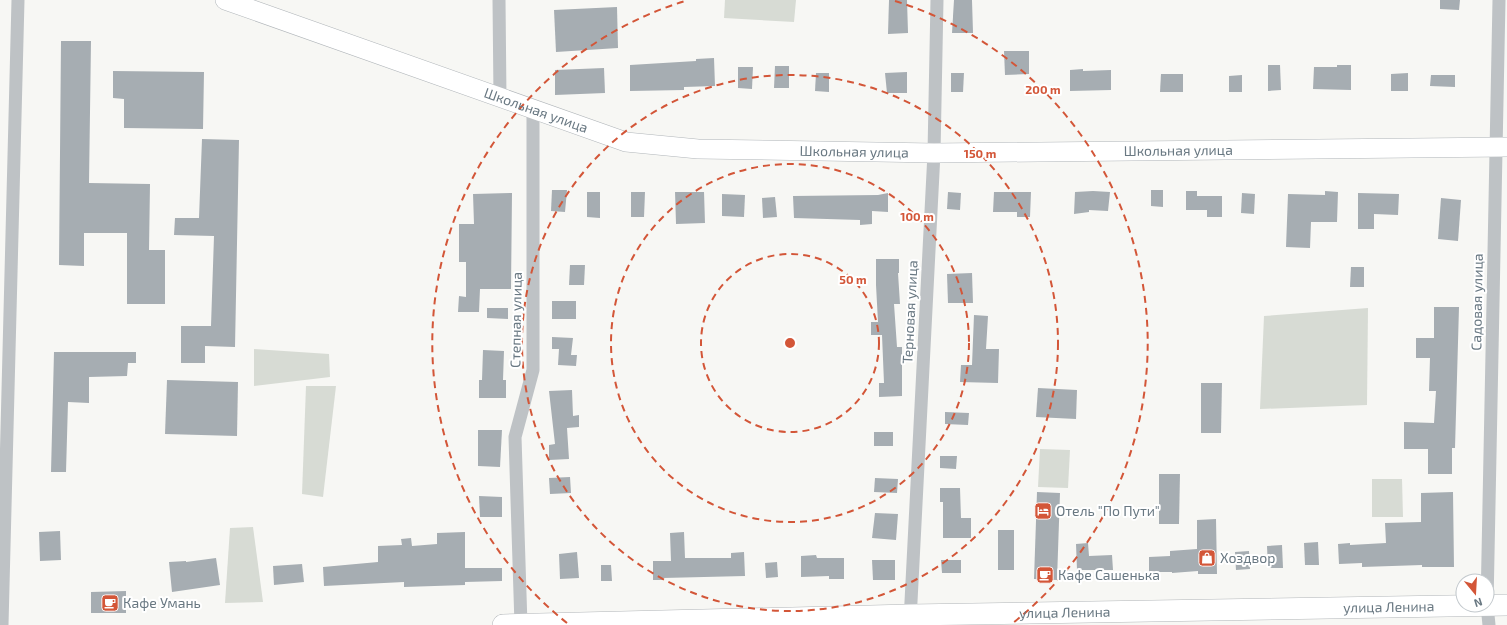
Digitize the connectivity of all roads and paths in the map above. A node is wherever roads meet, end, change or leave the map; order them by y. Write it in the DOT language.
graph roads {
  1 [pos="18,0"];
  2 [pos="226,0"];
  3 [pos="499,0"];
  4 [pos="937,0"];
  5 [pos="1499,0"];
  6 [pos="500,97"];
  7 [pos="533,109"];
  8 [pos="1502,147"];
  9 [pos="934,153"];
  10 [pos="1488,573"];
  11 [pos="1495,605"];
  12 [pos="1507,605"];
  13 [pos="1455,606"];
  14 [pos="1485,613"];
  15 [pos="1488,613"];
  16 [pos="910,620"];
  17 [pos="2,625"];
  18 [pos="503,625"];
  19 [pos="521,625"];
  20 [pos="1482,625"];
  21 [pos="1489,625"];
  1 -- 17 [label="street"];
  2 -- 6 [label="street, Школьная улица"];
  3 -- 6 [label="street"];
  4 -- 9 [label="street, Терновая улица"];
  5 -- 8 [label="street, Садовая улица"];
  6 -- 7 [label="street, Школьная улица"];
  7 -- 9 [label="street, Школьная улица"];
  7 -- 19 [label="street, Степная улица"];
  8 -- 9 [label="street, Школьная улица"];
  8 -- 10 [label="street, Садовая улица"];
  9 -- 16 [label="street, Терновая улица"];
  11 -- 12 [label="main road, улица Ленина"];
  13 -- 16 [label="main road, улица Ленина"];
  14 -- 20 [label="street, Садовая улица"];
  15 -- 21 [label="street, Садовая улица"];
  16 -- 19 [label="main road, улица Ленина"];
  18 -- 19 [label="main road, улица Ленина"];
}
